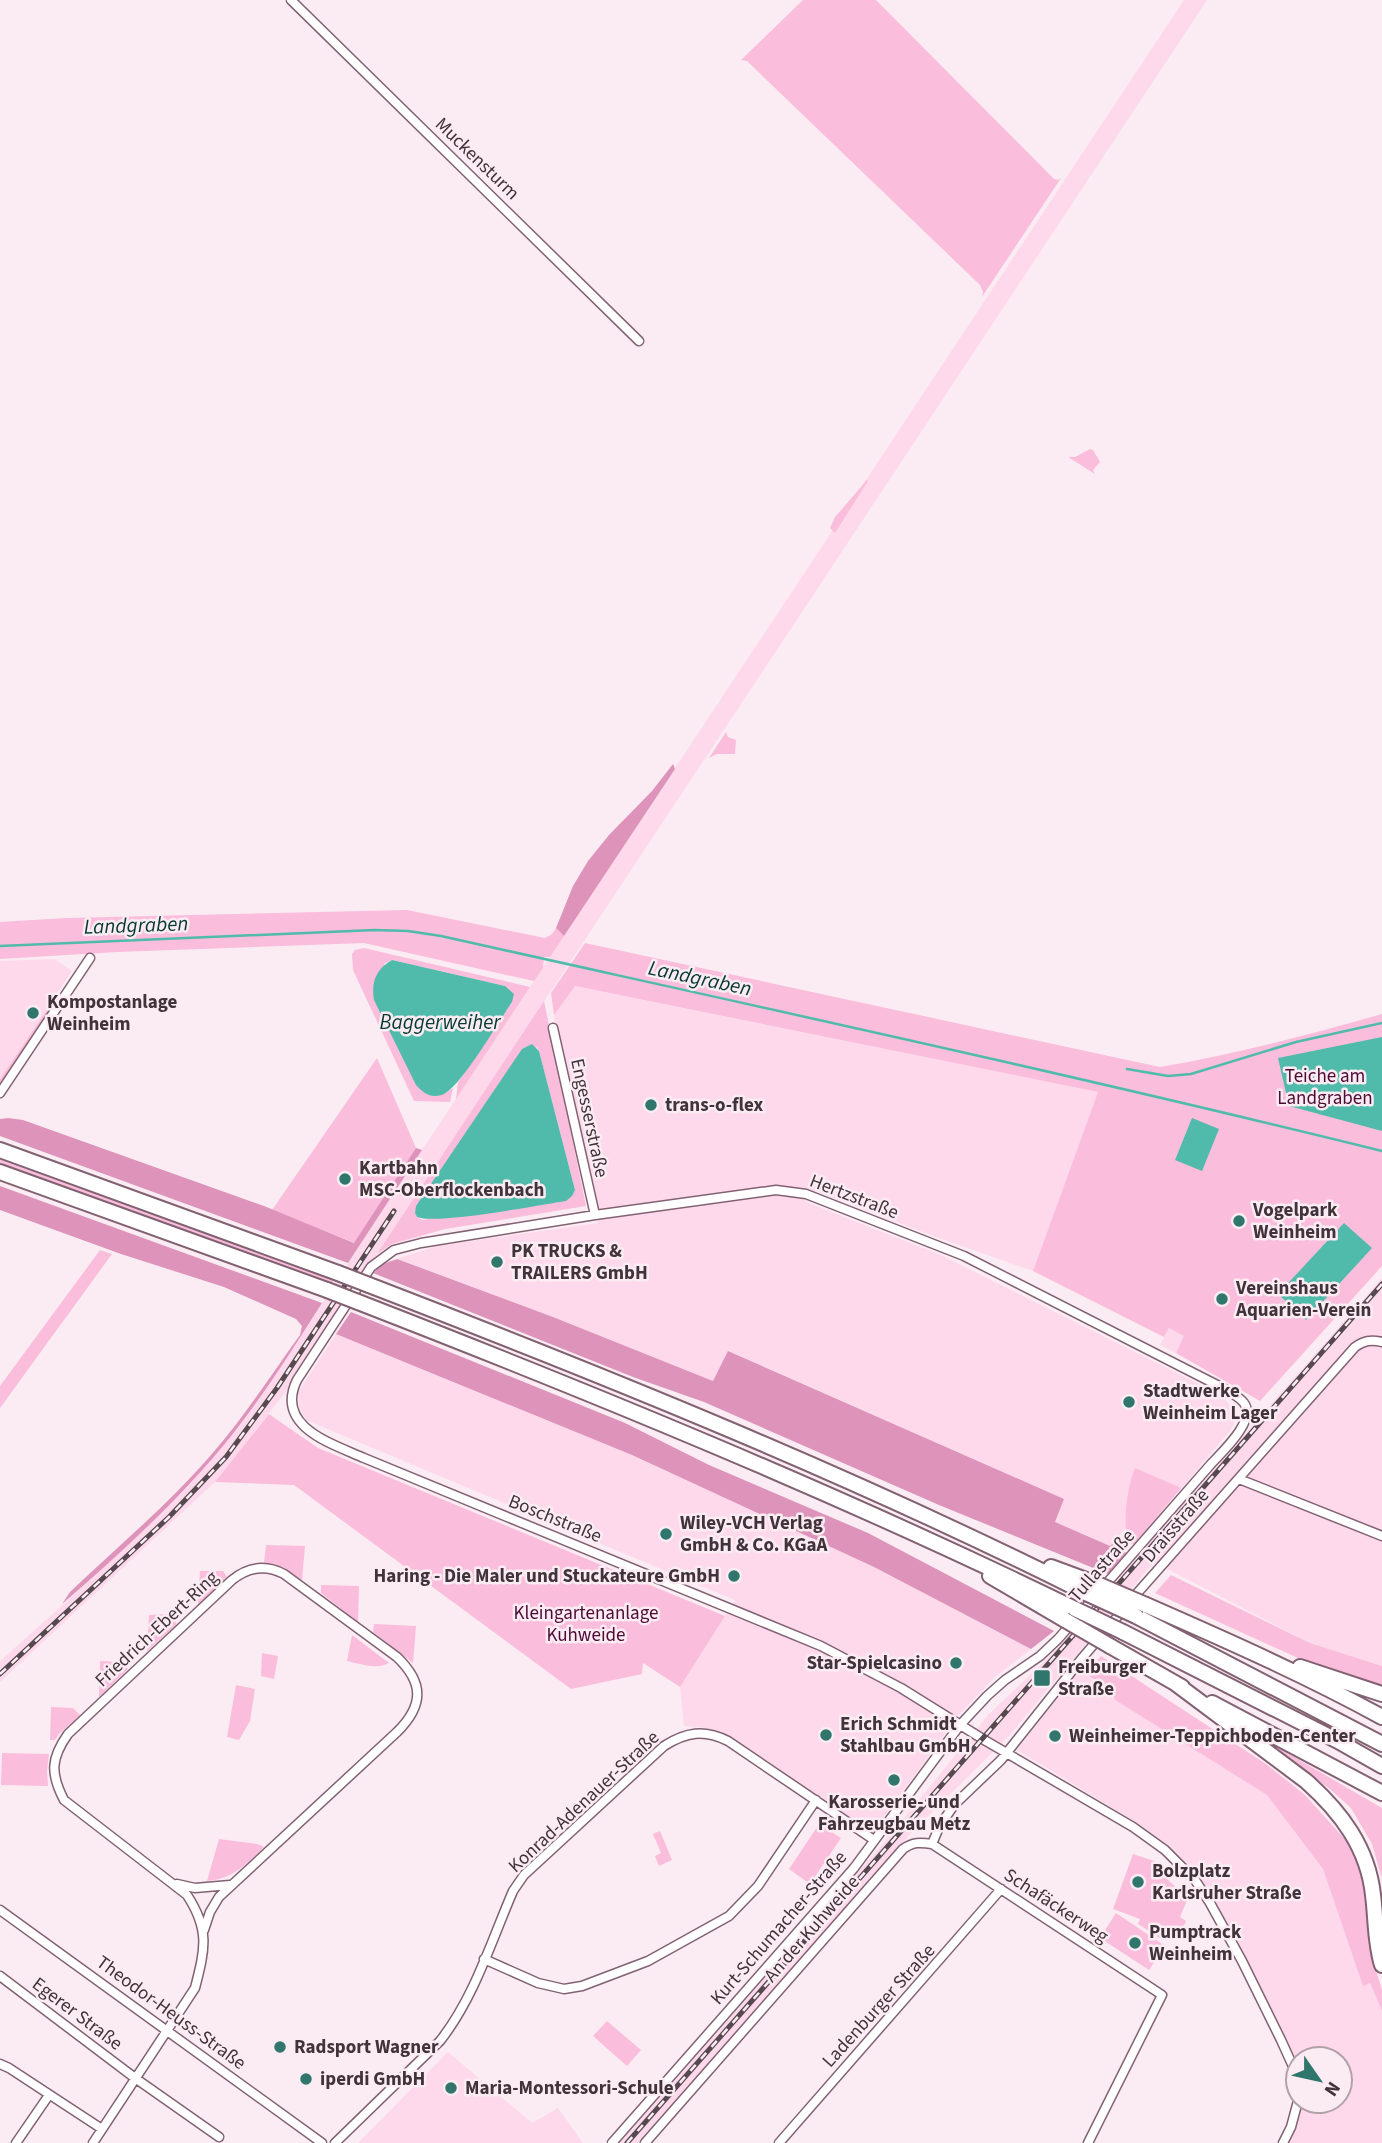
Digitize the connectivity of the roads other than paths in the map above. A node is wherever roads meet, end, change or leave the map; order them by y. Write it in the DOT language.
graph roads {
  1 [pos="291,0"];
  2 [pos="639,341"];
  3 [pos="90,958"];
  4 [pos="553,1028"];
  5 [pos="0,1093"];
  6 [pos="0,1150"];
  7 [pos="0,1172"];
  8 [pos="595,1215"];
  9 [pos="371,1267"];
  10 [pos="1382,1342"];
  11 [pos="1247,1412"];
  12 [pos="1239,1479"];
  13 [pos="1382,1536"];
  14 [pos="935,1542"];
  15 [pos="1141,1611"];
  16 [pos="1245,1649"];
  17 [pos="1175,1683"];
  18 [pos="1382,1694"];
  19 [pos="1382,1717"];
  20 [pos="960,1725"];
  21 [pos="1382,1744"];
  22 [pos="1007,1753"];
  23 [pos="1382,1766"];
  24 [pos="1382,1793"];
  25 [pos="816,1800"];
  26 [pos="874,1840"];
  27 [pos="932,1844"];
  28 [pos="174,1884"];
  29 [pos="232,1884"];
  30 [pos="1001,1889"];
  31 [pos="0,1910"];
  32 [pos="204,1930"];
  33 [pos="484,1959"];
  34 [pos="1382,1965"];
  35 [pos="0,1976"];
  36 [pos="167,2029"];
  37 [pos="1284,2047"];
  38 [pos="0,2064"];
  39 [pos="135,2078"];
  40 [pos="49,2095"];
  41 [pos="1294,2115"];
  42 [pos="102,2129"];
  43 [pos="219,2137"];
  44 [pos="16,2143"];
  45 [pos="93,2143"];
  46 [pos="322,2143"];
  47 [pos="335,2143"];
  48 [pos="612,2143"];
  49 [pos="645,2143"];
  50 [pos="779,2143"];
  51 [pos="1088,2143"];
  52 [pos="1283,2143"];
  1 -- 2 [label="street, Muckensturm"];
  3 -- 5 [label="street"];
  4 -- 8 [label="street, Engesserstraße"];
  6 -- 15 [label="highway, bridge"];
  7 -- 14 [label="highway, bridge"];
  8 -- 9 [label="street, Hertzstraße"];
  8 -- 11 [label="street, Hertzstraße"];
  9 -- 20 [label="street, Boschstraße"];
  10 -- 12 [label="street, Draisstraße"];
  11 -- 20 [label="street, Tullastraße"];
  12 -- 13 [label="street"];
  12 -- 22 [label="street, Draisstraße"];
  14 -- 17 [label="highway, bridge"];
  14 -- 23 [label="highway, bridge"];
  15 -- 16 [label="highway"];
  15 -- 21 [label="highway"];
  16 -- 18 [label="highway"];
  16 -- 19 [label="highway"];
  17 -- 24 [label="highway"];
  17 -- 34 [label="highway"];
  20 -- 22 [label="street"];
  20 -- 26 [label="street, Kurt-Schumacher-Straße"];
  22 -- 27 [label="street"];
  22 -- 37 [label="street"];
  25 -- 26 [label="street, Konrad-Adenauer-Straße"];
  25 -- 33 [label="street"];
  25 -- 33 [label="street, Konrad-Adenauer-Straße"];
  26 -- 48 [label="street, Kurt-Schumacher-Straße"];
  27 -- 30 [label="street, Schafäckerweg"];
  27 -- 49 [label="street, An der Kuhweide"];
  28 -- 29 [label="street"];
  28 -- 29 [label="street, Friedrich-Ebert-Ring"];
  28 -- 32 [label="street, Friedrich-Ebert-Ring"];
  29 -- 32 [label="street, Friedrich-Ebert-Ring"];
  30 -- 50 [label="street, Ladenburger Straße"];
  30 -- 51 [label="street, Schafäckerweg"];
  31 -- 36 [label="street, Theodor-Heuss-Straße"];
  32 -- 36 [label="street, Friedrich-Ebert-Ring"];
  33 -- 47 [label="street, Konrad-Adenauer-Straße"];
  35 -- 39 [label="street, Egerer Straße"];
  36 -- 39 [label="street, Friedrich-Ebert-Ring"];
  36 -- 46 [label="street, Theodor-Heuss-Straße"];
  38 -- 40 [label="street"];
  39 -- 42 [label="street, Friedrich-Ebert-Ring"];
  39 -- 43 [label="street, Egerer Straße"];
  40 -- 42 [label="street"];
  40 -- 44 [label="street"];
  41 -- 52 [label="street"];
  42 -- 45 [label="street, Friedrich-Ebert-Ring"];
}
